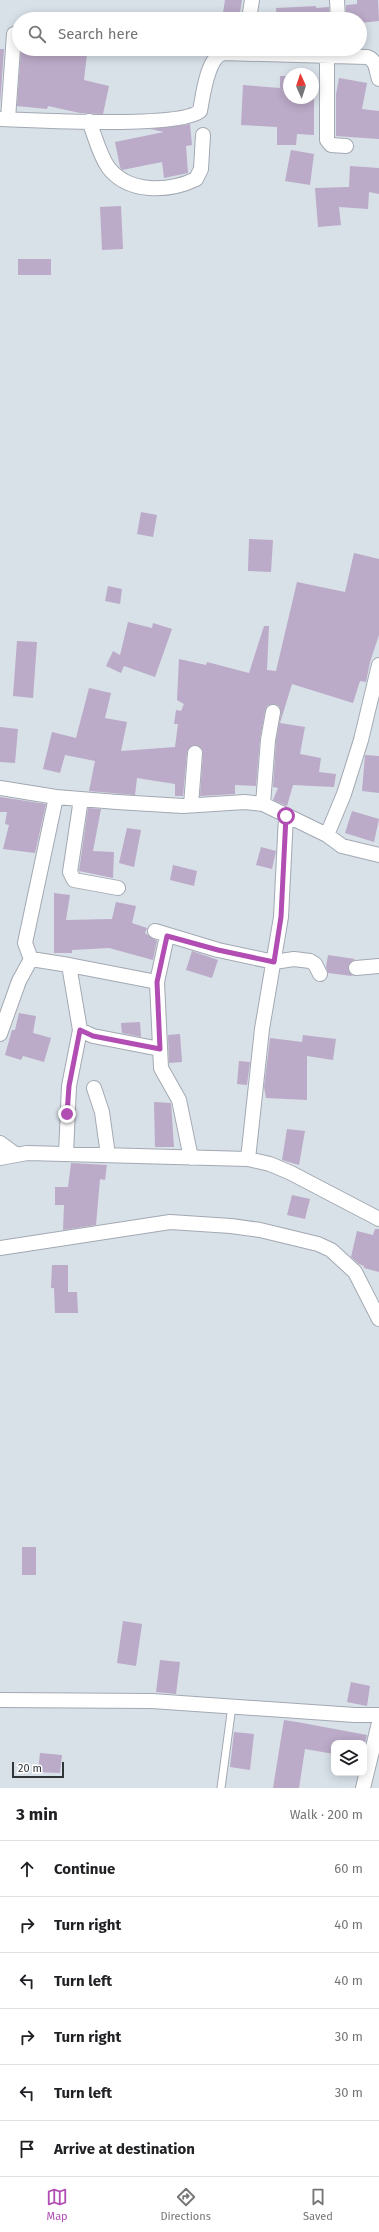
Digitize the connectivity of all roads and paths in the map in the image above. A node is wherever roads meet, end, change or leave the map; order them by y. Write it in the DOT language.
graph roads {
  1 [pos="252,0"];
  2 [pos="337,0"];
  3 [pos="251,12"];
  4 [pos="338,12"];
  5 [pos="12,51"];
  6 [pos="216,56"];
  7 [pos="327,56"];
  8 [pos="361,56"];
  9 [pos="379,79"];
  10 [pos="4,119"];
  11 [pos="89,122"];
  12 [pos="203,135"];
  13 [pos="346,146"];
  14 [pos="379,665"];
  15 [pos="273,712"];
  16 [pos="195,753"];
  17 [pos="0,788"];
  18 [pos="56,796"];
  19 [pos="81,799"];
  20 [pos="263,804"];
  21 [pos="191,805"];
  22 [pos="286,816"];
  23 [pos="328,835"];
  24 [pos="379,855"];
  25 [pos="118,888"];
  26 [pos="31,959"];
  27 [pos="274,962"];
  28 [pos="69,965"];
  29 [pos="379,966"];
  30 [pos="356,968"];
  31 [pos="320,974"];
  32 [pos="157,982"];
  33 [pos="80,1030"];
  34 [pos="0,1034"];
  35 [pos="160,1049"];
  36 [pos="94,1088"];
  37 [pos="0,1143"];
  38 [pos="15,1154"];
  39 [pos="66,1154"];
  40 [pos="108,1155"];
  41 [pos="0,1158"];
  42 [pos="191,1158"];
  43 [pos="248,1159"];
  44 [pos="379,1219"];
  45 [pos="0,1248"];
  46 [pos="379,1319"];
  47 [pos="0,1700"];
  48 [pos="232,1706"];
  49 [pos="379,1715"];
  50 [pos="379,1723"];
  51 [pos="221,1788"];
  52 [pos="363,1788"];
  1 -- 3 [label="street"];
  2 -- 4 [label="street"];
  5 -- 10 [label="street"];
  6 -- 11 [label="street"];
  7 -- 13 [label="street"];
  8 -- 9 [label="street"];
  10 -- 11 [label="street"];
  11 -- 12 [label="street"];
  14 -- 23 [label="street"];
  15 -- 20 [label="street"];
  16 -- 21 [label="street"];
  17 -- 18 [label="street"];
  18 -- 19 [label="street"];
  18 -- 26 [label="street"];
  19 -- 21 [label="street"];
  19 -- 25 [label="street"];
  20 -- 21 [label="street"];
  20 -- 22 [label="street"];
  22 -- 23 [label="street"];
  22 -- 27 [label="street"];
  23 -- 24 [label="street"];
  26 -- 28 [label="street"];
  26 -- 34 [label="street"];
  27 -- 31 [label="street"];
  27 -- 32 [label="street"];
  27 -- 43 [label="street"];
  28 -- 32 [label="street"];
  28 -- 33 [label="street"];
  29 -- 30 [label="street"];
  32 -- 35 [label="street"];
  33 -- 35 [label="street"];
  33 -- 39 [label="street"];
  35 -- 42 [label="street"];
  36 -- 40 [label="street"];
  37 -- 38 [label="street"];
  38 -- 39 [label="street"];
  38 -- 41 [label="street"];
  39 -- 40 [label="street"];
  40 -- 42 [label="street"];
  42 -- 43 [label="street"];
  43 -- 44 [label="street"];
  45 -- 46 [label="street"];
  47 -- 48 [label="street"];
  48 -- 49 [label="street"];
  48 -- 51 [label="lane"];
  50 -- 52 [label="street"];
}
